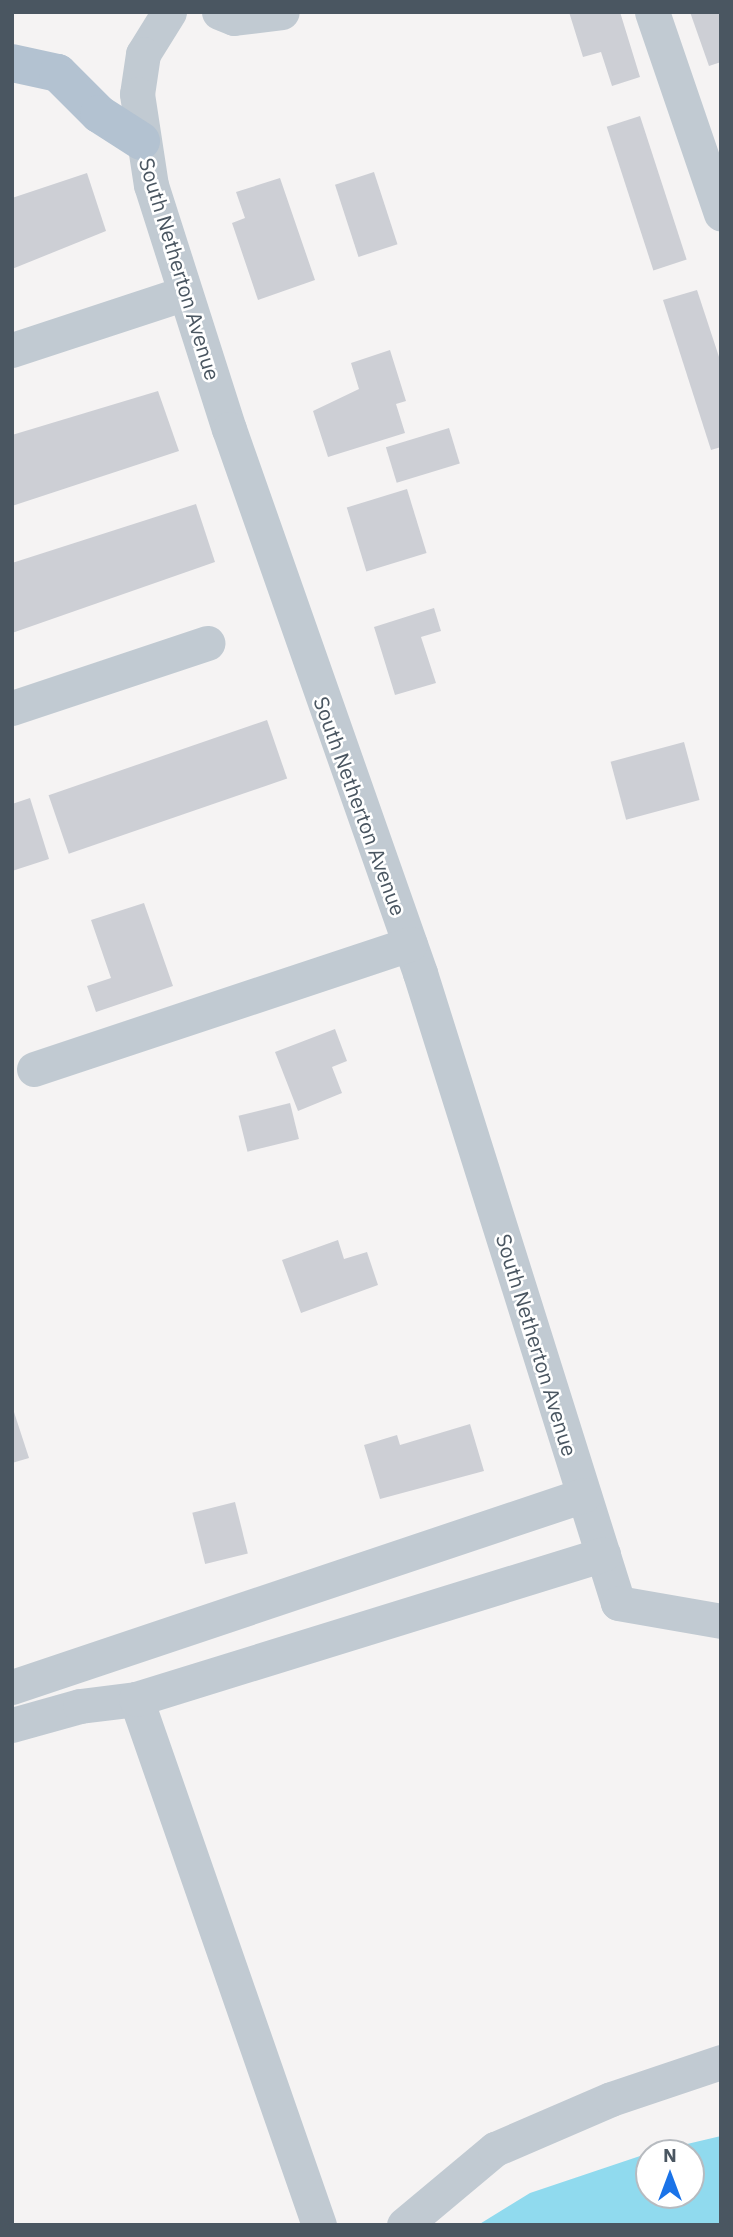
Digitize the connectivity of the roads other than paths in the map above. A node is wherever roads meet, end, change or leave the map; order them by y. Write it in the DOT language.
graph roads {
  1 [pos="169,12"];
  2 [pos="219,12"];
  3 [pos="282,12"];
  4 [pos="652,12"];
  5 [pos="12,63"];
  6 [pos="141,141"];
  7 [pos="713,158"];
  8 [pos="721,214"];
  9 [pos="186,293"];
  10 [pos="12,350"];
  11 [pos="207,643"];
  12 [pos="12,708"];
  13 [pos="410,944"];
  14 [pos="34,1069"];
  15 [pos="584,1496"];
  16 [pos="603,1554"];
  17 [pos="721,1621"];
  18 [pos="12,1687"];
  19 [pos="136,1699"];
  20 [pos="12,1726"];
  21 [pos="721,2063"];
  22 [pos="319,2225"];
  23 [pos="404,2225"];
  1 -- 6 [label="street, South Netherton Avenue"];
  2 -- 3 [label="street"];
  4 -- 7 [label="street"];
  5 -- 6 [label="main road"];
  6 -- 9 [label="street, South Netherton Avenue"];
  7 -- 8 [label="street"];
  9 -- 10 [label="street"];
  9 -- 13 [label="street, South Netherton Avenue"];
  11 -- 12 [label="street"];
  13 -- 14 [label="street"];
  13 -- 15 [label="street, South Netherton Avenue"];
  15 -- 16 [label="street, South Netherton Avenue"];
  15 -- 18 [label="street"];
  16 -- 17 [label="street, South Netherton Avenue"];
  16 -- 19 [label="street"];
  19 -- 20 [label="street"];
  19 -- 22 [label="street"];
  21 -- 23 [label="street"];
}
